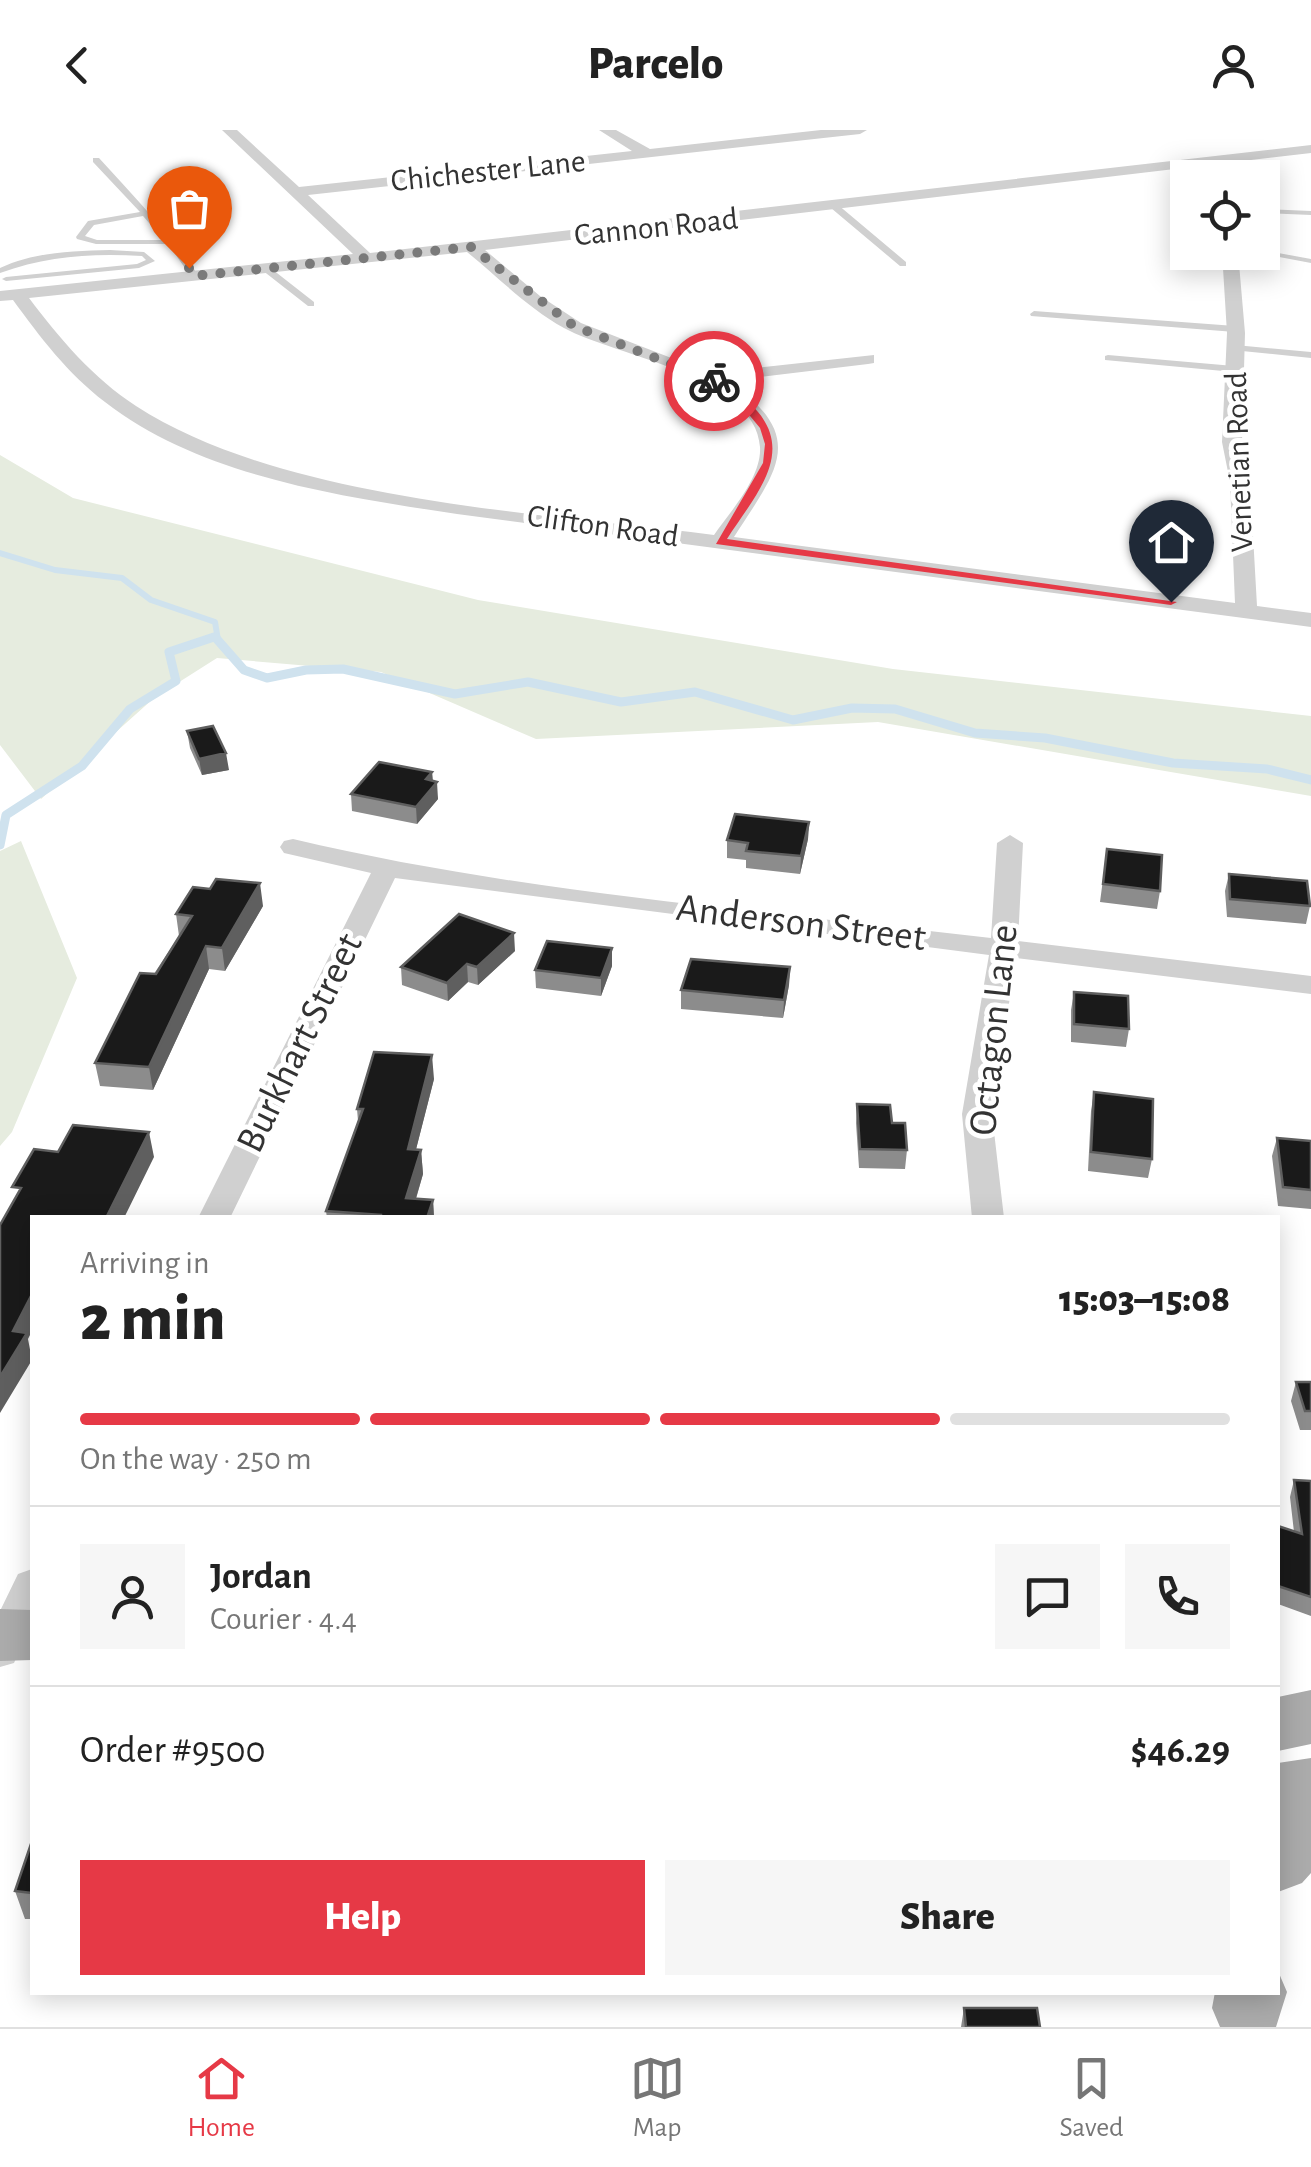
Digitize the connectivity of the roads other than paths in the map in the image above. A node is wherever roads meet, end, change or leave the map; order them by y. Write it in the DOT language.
graph roads {
  1 [pos="230,130"];
  2 [pos="606,130"];
  3 [pos="860,130"];
  4 [pos="1311,149"];
  5 [pos="647,153"];
  6 [pos="96,160"];
  7 [pos="1264,160"];
  8 [pos="1170,174"];
  9 [pos="295,192"];
  10 [pos="834,206"];
  11 [pos="145,212"];
  12 [pos="1280,212"];
  13 [pos="1311,213"];
  14 [pos="170,242"];
  15 [pos="471,247"];
  16 [pos="1280,256"];
  17 [pos="366,258"];
  18 [pos="1311,262"];
  19 [pos="903,264"];
  20 [pos="265,268"];
  21 [pos="1231,270"];
  22 [pos="194,276"];
  23 [pos="5,283"];
  24 [pos="312,304"];
  25 [pos="1034,314"];
  26 [pos="1235,348"];
  27 [pos="1311,355"];
  28 [pos="1108,358"];
  29 [pos="868,359"];
  30 [pos="710,378"];
  31 [pos="720,542"];
  32 [pos="1246,612"];
  33 [pos="1311,620"];
  34 [pos="1010,843"];
  35 [pos="293,847"];
  36 [pos="386,869"];
  37 [pos="1004,948"];
  38 [pos="1311,985"];
  39 [pos="215,1215"];
  40 [pos="988,1215"];
  41 [pos="1311,1716"];
  42 [pos="1280,1724"];
  43 [pos="1311,1787"];
  44 [pos="1280,1792"];
  45 [pos="1311,1824"];
  46 [pos="1280,1858"];
  1 -- 9 [label="street"];
  2 -- 5 [label="street"];
  3 -- 5 [label="street, Chichester Lane"];
  4 -- 7 [label="street, Cannon Road"];
  5 -- 9 [label="street, Chichester Lane"];
  6 -- 11 [label="lane"];
  8 -- 10 [label="street, Cannon Road"];
  9 -- 17 [label="street"];
  10 -- 15 [label="street, Cannon Road"];
  10 -- 19 [label="lane"];
  11 -- 14 [label="lane"];
  11 -- 14 [label="lane"];
  12 -- 13 [label="lane"];
  14 -- 22 [label="lane"];
  15 -- 17 [label="street, Cannon Road"];
  15 -- 30 [label="street"];
  16 -- 18 [label="lane"];
  17 -- 20 [label="street, Cannon Road"];
  20 -- 22 [label="street, Cannon Road"];
  20 -- 24 [label="lane"];
  21 -- 26 [label="street, Venetian Road"];
  22 -- 23 [label="street, Cannon Road"];
  23 -- 23 [label="lane"];
  23 -- 31 [label="street, Clifton Road"];
  25 -- 26 [label="lane"];
  26 -- 27 [label="lane"];
  26 -- 28 [label="lane"];
  26 -- 32 [label="street, Venetian Road"];
  29 -- 30 [label="street"];
  30 -- 31 [label="street"];
  31 -- 32 [label="street, Clifton Road"];
  32 -- 33 [label="street, Clifton Road"];
  34 -- 37 [label="street, Octagon Lane"];
  35 -- 36 [label="street, Anderson Street"];
  36 -- 37 [label="street, Anderson Street"];
  36 -- 39 [label="street, Burkhart Street"];
  37 -- 38 [label="street, Anderson Street"];
  37 -- 40 [label="street, Octagon Lane"];
  41 -- 42 [label="main road"];
  43 -- 44 [label="main road"];
  45 -- 46 [label="main road"];
}
